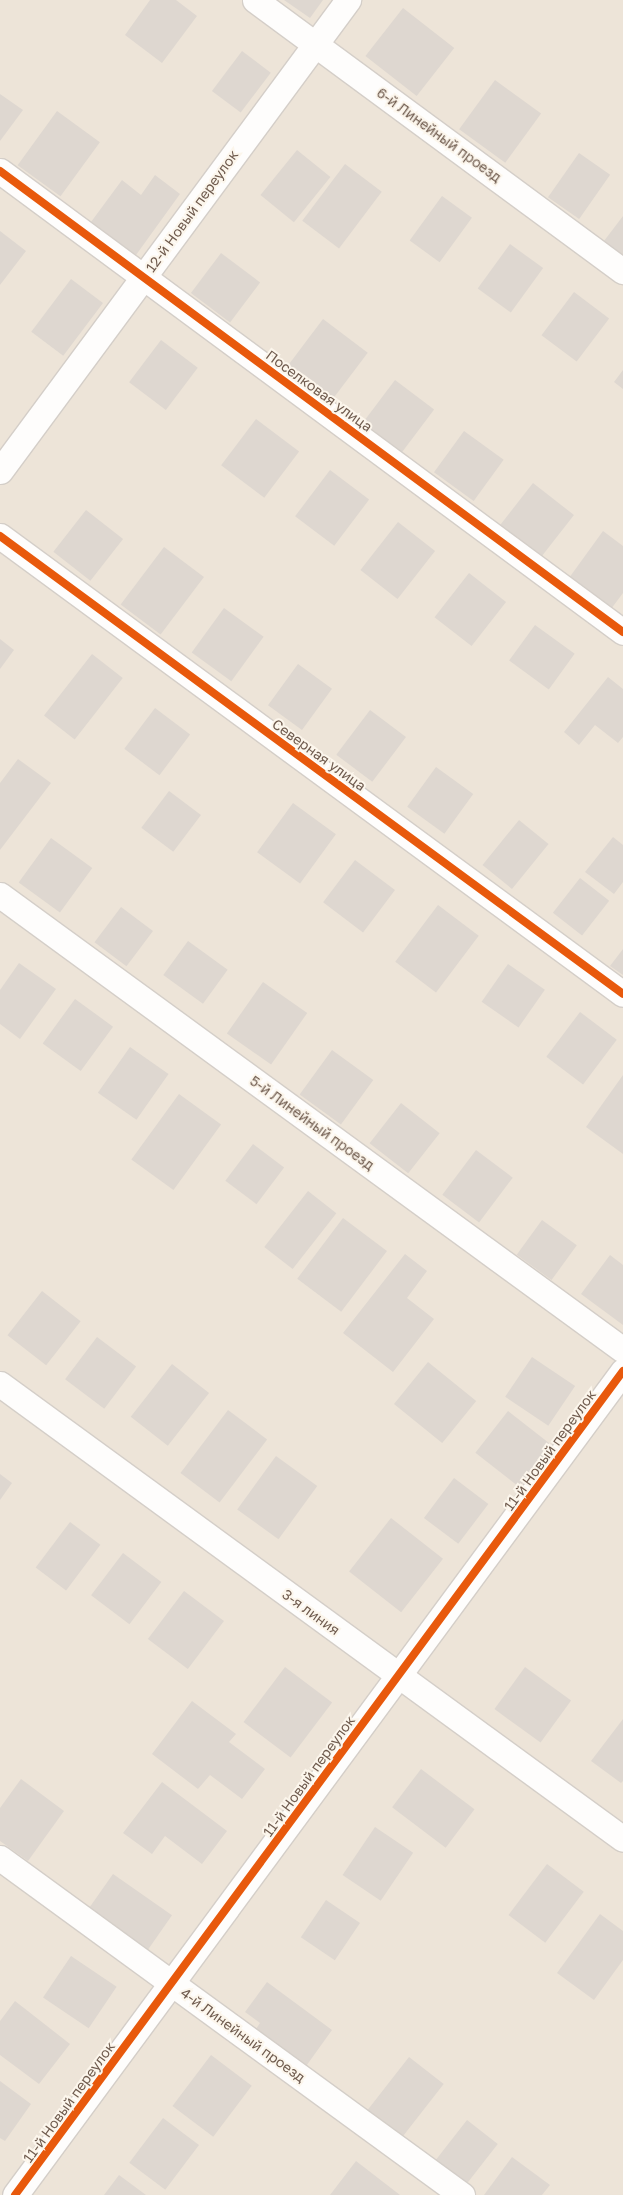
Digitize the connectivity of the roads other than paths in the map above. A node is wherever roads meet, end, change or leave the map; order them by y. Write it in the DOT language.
graph roads {
  1 [pos="255,0"];
  2 [pos="348,0"];
  3 [pos="315,44"];
  4 [pos="0,171"];
  5 [pos="623,271"];
  6 [pos="143,277"];
  7 [pos="0,471"];
  8 [pos="0,536"];
  9 [pos="623,632"];
  10 [pos="0,895"];
  11 [pos="623,994"];
  12 [pos="623,1350"];
  13 [pos="623,1371"];
  14 [pos="0,1384"];
  15 [pos="399,1675"];
  16 [pos="623,1839"];
  17 [pos="0,1858"];
  18 [pos="172,1983"];
  19 [pos="15,2195"];
  20 [pos="461,2195"];
  1 -- 3 [label="street, 6-й Линейный проезд"];
  2 -- 3 [label="street, 12-й Новый переулок"];
  3 -- 5 [label="street, 6-й Линейный проезд"];
  3 -- 6 [label="street, 12-й Новый переулок"];
  4 -- 6 [label="street, Поселковая улица"];
  6 -- 7 [label="street, 12-й Новый переулок"];
  6 -- 9 [label="street, Поселковая улица"];
  8 -- 11 [label="street, Северная улица"];
  10 -- 12 [label="street, 5-й Линейный проезд"];
  13 -- 15 [label="street, 11-й Новый переулок"];
  14 -- 15 [label="street, 3-я линия"];
  15 -- 16 [label="street, 3-я линия"];
  15 -- 18 [label="street, 11-й Новый переулок"];
  17 -- 18 [label="street, 4-й Линейный проезд"];
  18 -- 19 [label="street, 11-й Новый переулок"];
  18 -- 20 [label="street, 4-й Линейный проезд"];
}
